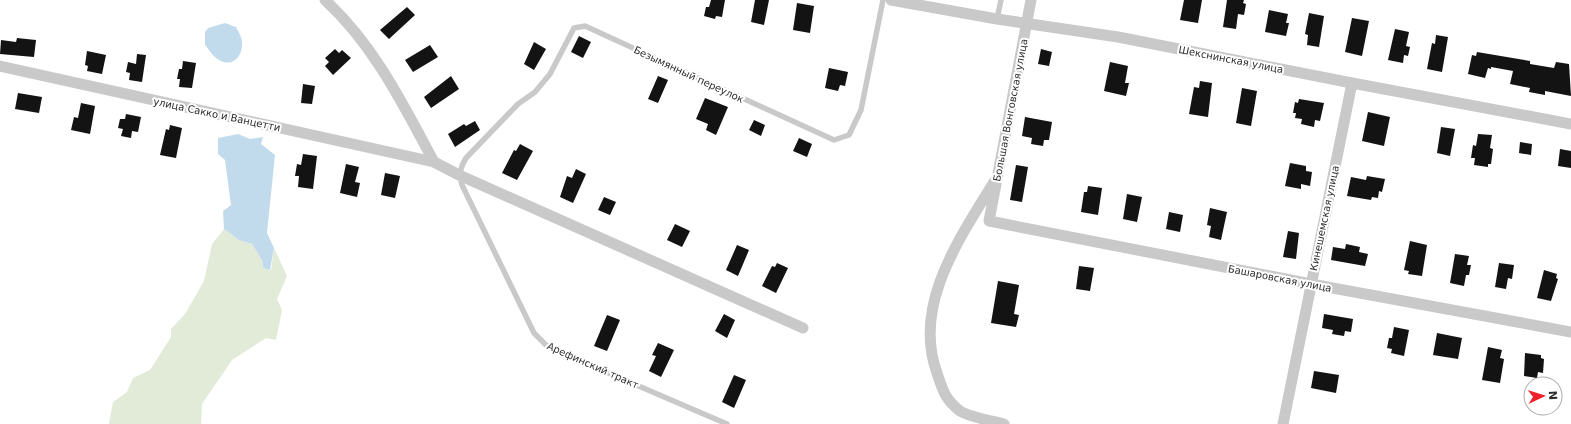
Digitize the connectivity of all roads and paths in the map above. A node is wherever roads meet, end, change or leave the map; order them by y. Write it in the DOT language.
graph roads {
  1 [pos="325,0"];
  2 [pos="883,0"];
  3 [pos="891,0"];
  4 [pos="1001,0"];
  5 [pos="1031,0"];
  6 [pos="997,19"];
  7 [pos="1027,23"];
  8 [pos="0,66"];
  9 [pos="1352,83"];
  10 [pos="1571,124"];
  11 [pos="434,162"];
  12 [pos="459,175"];
  13 [pos="998,176"];
  14 [pos="990,221"];
  15 [pos="1311,284"];
  16 [pos="803,328"];
  17 [pos="1571,332"];
  18 [pos="727,424"];
  19 [pos="1004,424"];
  20 [pos="1283,424"];
  1 -- 11 [label="street"];
  2 -- 12 [label="lane, Безымянный переулок"];
  3 -- 6 [label="street, Шекснинская улица"];
  4 -- 6 [label="lane"];
  5 -- 7 [label="street, Большая Вонговская улица"];
  6 -- 7 [label="street, Шекснинская улица"];
  7 -- 9 [label="street, Шекснинская улица"];
  7 -- 13 [label="street, Большая Вонговская улица"];
  8 -- 11 [label="street, улица Сакко и Ванцетти"];
  9 -- 10 [label="street, Шекснинская улица"];
  9 -- 15 [label="street, Кинешемская улица"];
  11 -- 12 [label="street"];
  12 -- 16 [label="street"];
  12 -- 18 [label="lane, Арефинский тракт"];
  13 -- 14 [label="street, Большая Вонговская улица"];
  13 -- 19 [label="street"];
  14 -- 15 [label="street, Башаровская улица"];
  15 -- 17 [label="street, Башаровская улица"];
  15 -- 20 [label="street, Кинешемская улица"];
}
